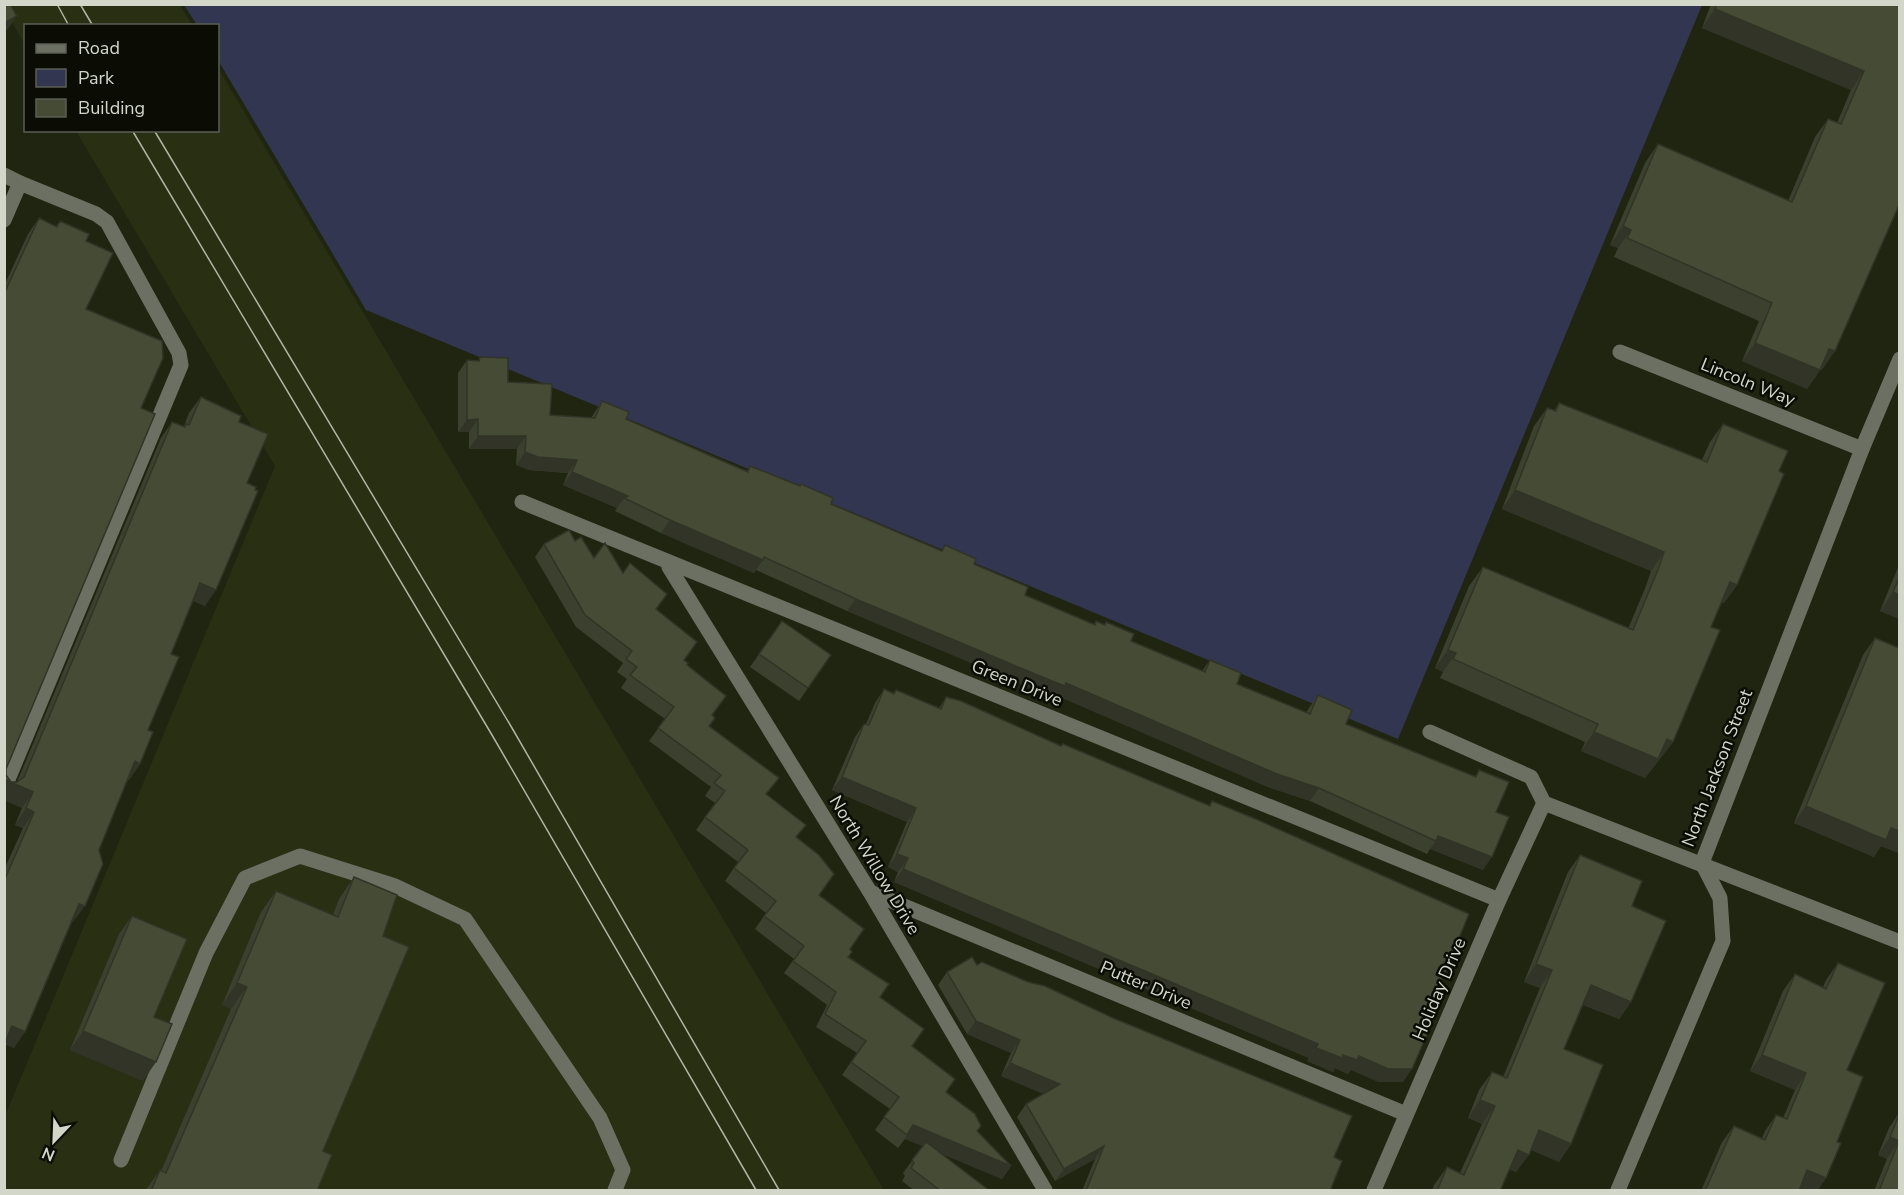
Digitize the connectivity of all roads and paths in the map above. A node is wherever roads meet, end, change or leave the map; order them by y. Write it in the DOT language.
graph roads {
  1 [pos="4,175"];
  2 [pos="20,183"];
  3 [pos="4,220"];
  4 [pos="1620,352"];
  5 [pos="1899,359"];
  6 [pos="1862,449"];
  7 [pos="522,502"];
  8 [pos="671,563"];
  9 [pos="1430,732"];
  10 [pos="4,789"];
  11 [pos="1544,803"];
  12 [pos="1702,863"];
  13 [pos="870,892"];
  14 [pos="1499,900"];
  15 [pos="1899,942"];
  16 [pos="1406,1114"];
  17 [pos="122,1160"];
  18 [pos="615,1191"];
  19 [pos="1045,1191"];
  20 [pos="1374,1191"];
  21 [pos="1618,1191"];
  1 -- 2 [label="street"];
  2 -- 3 [label="street"];
  2 -- 10 [label="street"];
  4 -- 6 [label="street, Lincoln Way"];
  5 -- 6 [label="street, North Jackson Street"];
  6 -- 12 [label="street, North Jackson Street"];
  7 -- 8 [label="street, Green Drive"];
  8 -- 13 [label="street, North Willow Drive"];
  8 -- 14 [label="street, Green Drive"];
  9 -- 11 [label="street"];
  11 -- 12 [label="street"];
  11 -- 14 [label="street, Holiday Drive"];
  12 -- 15 [label="street"];
  12 -- 21 [label="street, North Jackson Street"];
  13 -- 16 [label="street, Putter Drive"];
  13 -- 19 [label="street, North Willow Drive"];
  14 -- 16 [label="street, Holiday Drive"];
  16 -- 20 [label="street, Holiday Drive"];
  17 -- 18 [label="street"];
}
